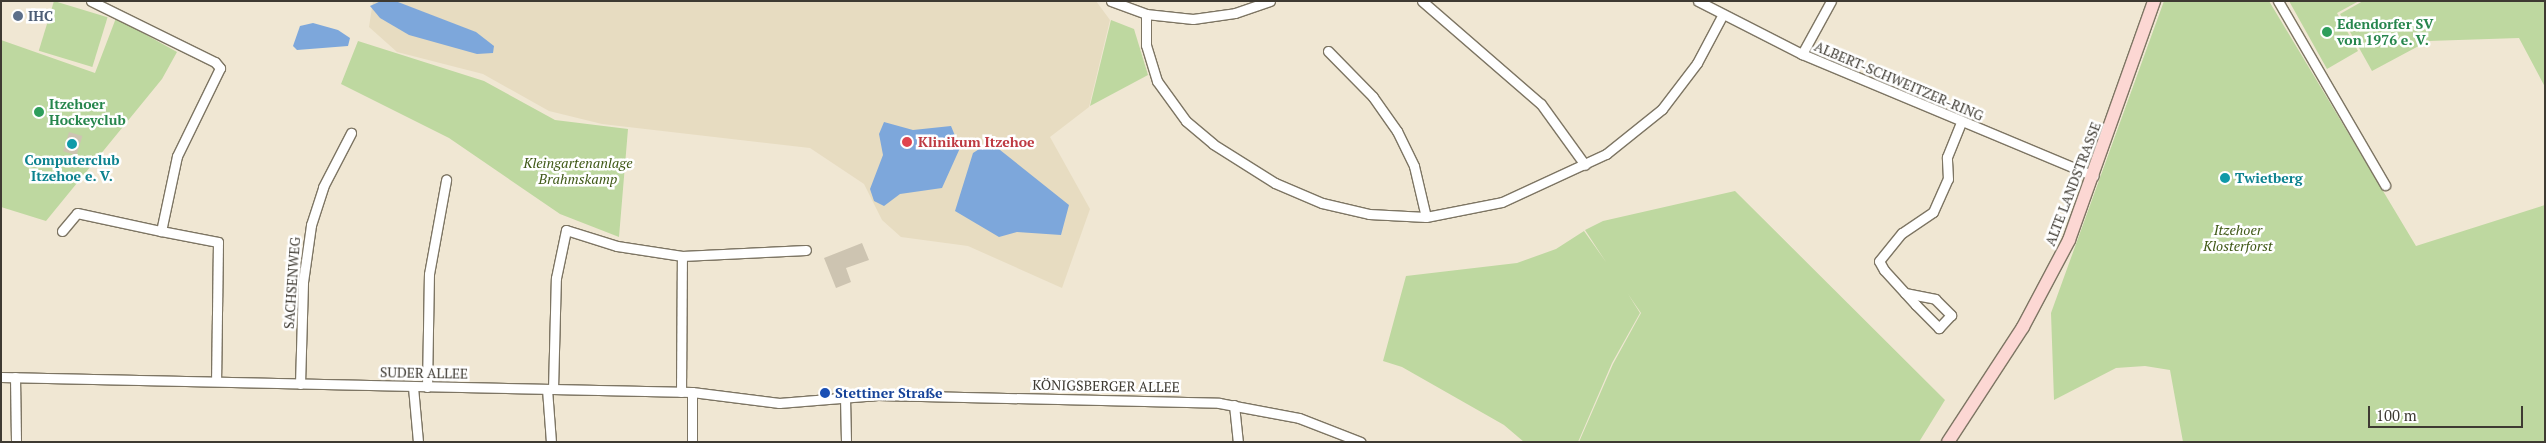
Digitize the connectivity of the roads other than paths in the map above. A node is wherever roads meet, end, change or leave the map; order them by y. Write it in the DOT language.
graph roads {
  1 [pos="91,1"];
  2 [pos="1110,1"];
  3 [pos="1270,1"];
  4 [pos="1422,1"];
  5 [pos="1698,1"];
  6 [pos="2154,1"];
  7 [pos="2278,1"];
  8 [pos="1828,2"];
  9 [pos="1146,14"];
  10 [pos="1722,16"];
  11 [pos="1328,51"];
  12 [pos="1802,54"];
  13 [pos="1961,123"];
  14 [pos="351,133"];
  15 [pos="1585,165"];
  16 [pos="2094,176"];
  17 [pos="446,180"];
  18 [pos="2384,185"];
  19 [pos="1426,217"];
  20 [pos="62,231"];
  21 [pos="161,232"];
  22 [pos="806,250"];
  23 [pos="682,256"];
  24 [pos="1905,293"];
  25 [pos="1,377"];
  26 [pos="15,377"];
  27 [pos="216,380"];
  28 [pos="300,384"];
  29 [pos="413,387"];
  30 [pos="427,387"];
  31 [pos="550,389"];
  32 [pos="681,392"];
  33 [pos="692,392"];
  34 [pos="845,397"];
  35 [pos="1234,404"];
  36 [pos="16,442"];
  37 [pos="418,442"];
  38 [pos="551,442"];
  39 [pos="692,442"];
  40 [pos="846,442"];
  41 [pos="1238,442"];
  42 [pos="1361,442"];
  43 [pos="1948,442"];
  1 -- 21 [label="street"];
  2 -- 9 [label="street"];
  3 -- 9 [label="street"];
  4 -- 15 [label="street"];
  5 -- 10 [label="street, ALBERT-SCHWEITZER-RING"];
  6 -- 16 [label="street, ALTE LANDSTRASSE"];
  7 -- 18 [label="street"];
  8 -- 12 [label="street"];
  9 -- 19 [label="street"];
  10 -- 12 [label="street, ALBERT-SCHWEITZER-RING"];
  10 -- 15 [label="street"];
  11 -- 19 [label="street"];
  12 -- 13 [label="street, ALBERT-SCHWEITZER-RING"];
  13 -- 16 [label="street, ALBERT-SCHWEITZER-RING"];
  13 -- 24 [label="street"];
  14 -- 28 [label="street, SACHSENWEG"];
  15 -- 19 [label="street"];
  16 -- 43 [label="street, ALTE LANDSTRASSE"];
  17 -- 30 [label="street"];
  20 -- 21 [label="street"];
  21 -- 27 [label="street"];
  22 -- 23 [label="street"];
  23 -- 31 [label="street"];
  23 -- 32 [label="street"];
  24 -- 24 [label="street"];
  25 -- 26 [label="street, SUDER ALLEE"];
  26 -- 27 [label="street, SUDER ALLEE"];
  26 -- 36 [label="street"];
  27 -- 28 [label="street, SUDER ALLEE"];
  28 -- 29 [label="street, SUDER ALLEE"];
  29 -- 30 [label="street, SUDER ALLEE"];
  29 -- 37 [label="street"];
  30 -- 31 [label="street, SUDER ALLEE"];
  31 -- 32 [label="street, SUDER ALLEE"];
  31 -- 38 [label="street"];
  32 -- 33 [label="street, SUDER ALLEE"];
  33 -- 34 [label="street, SUDER ALLEE"];
  33 -- 39 [label="street"];
  34 -- 35 [label="street, KÖNIGSBERGER ALLEE"];
  34 -- 40 [label="street"];
  35 -- 41 [label="street"];
  35 -- 42 [label="street, KÖNIGSBERGER ALLEE"];
}
